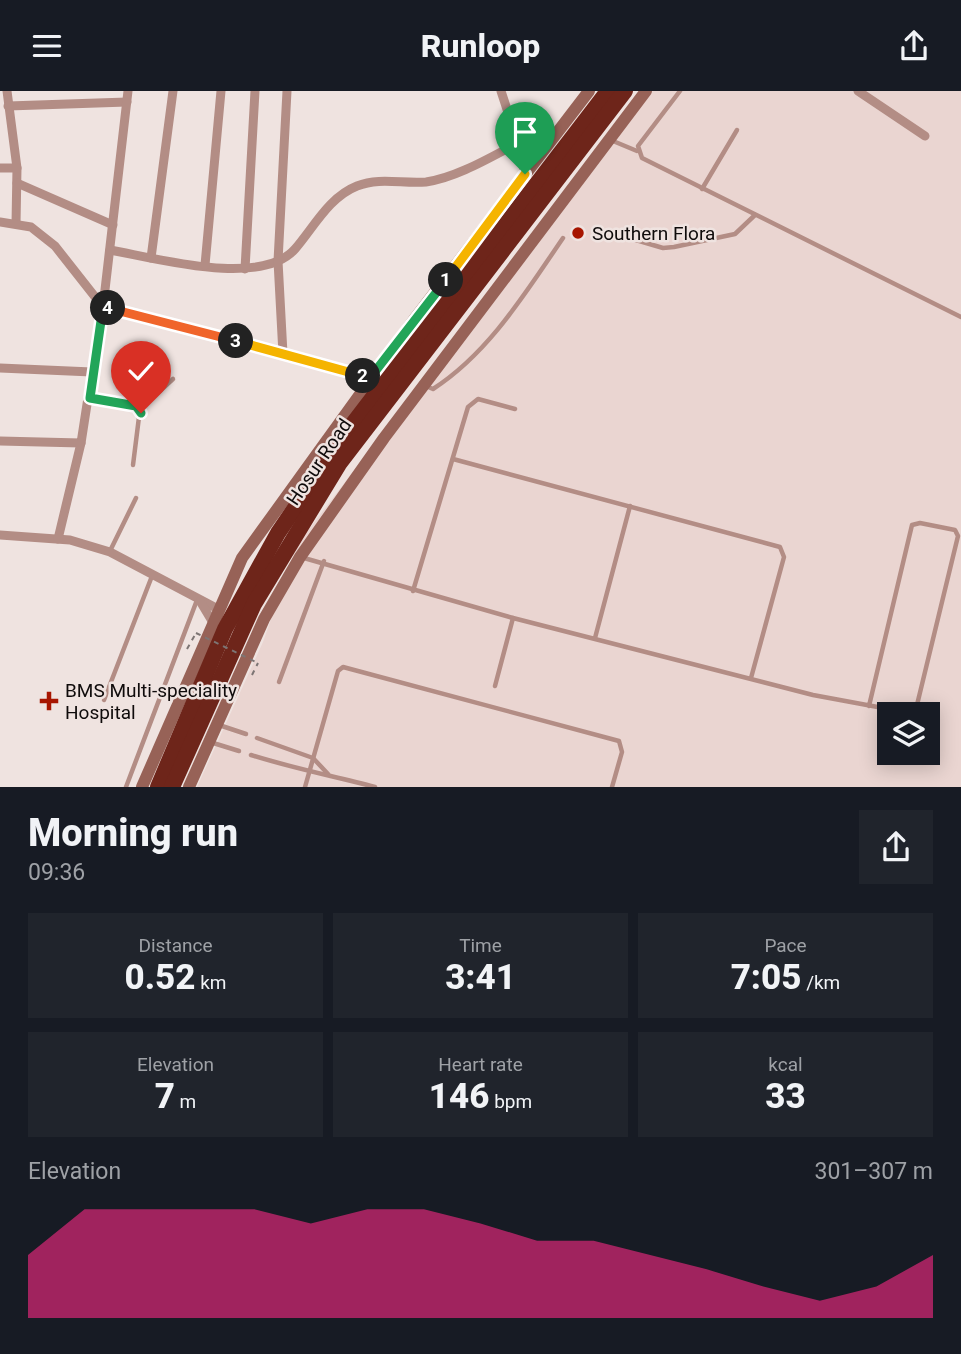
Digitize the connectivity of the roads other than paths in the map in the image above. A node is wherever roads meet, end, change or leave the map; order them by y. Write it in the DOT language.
graph roads {
  1 [pos="7,91"];
  2 [pos="83,91"];
  3 [pos="128,91"];
  4 [pos="173,91"];
  5 [pos="221,91"];
  6 [pos="255,91"];
  7 [pos="286,91"];
  8 [pos="500,91"];
  9 [pos="589,91"];
  10 [pos="608,91"];
  11 [pos="625,91"];
  12 [pos="646,91"];
  13 [pos="680,91"];
  14 [pos="858,91"];
  15 [pos="127,102"];
  16 [pos="83,104"];
  17 [pos="8,106"];
  18 [pos="737,130"];
  19 [pos="925,136"];
  20 [pos="609,139"];
  21 [pos="518,143"];
  22 [pos="637,151"];
  23 [pos="17,167"];
  24 [pos="0,168"];
  25 [pos="525,174"];
  26 [pos="17,183"];
  27 [pos="702,189"];
  28 [pos="755,215"];
  29 [pos="0,222"];
  30 [pos="16,224"];
  31 [pos="113,225"];
  32 [pos="619,235"];
  33 [pos="563,238"];
  34 [pos="495,241"];
  35 [pos="110,250"];
  36 [pos="151,258"];
  37 [pos="520,259"];
  38 [pos="278,261"];
  39 [pos="205,265"];
  40 [pos="245,269"];
  41 [pos="103,307"];
  42 [pos="961,317"];
  43 [pos="283,354"];
  44 [pos="0,368"];
  45 [pos="92,372"];
  46 [pos="370,378"];
  47 [pos="173,379"];
  48 [pos="423,385"];
  49 [pos="90,398"];
  50 [pos="140,409"];
  51 [pos="515,409"];
  52 [pos="0,441"];
  53 [pos="81,443"];
  54 [pos="453,459"];
  55 [pos="133,465"];
  56 [pos="136,498"];
  57 [pos="629,506"];
  58 [pos="0,535"];
  59 [pos="58,539"];
  60 [pos="110,552"];
  61 [pos="300,557"];
  62 [pos="324,561"];
  63 [pos="152,576"];
  64 [pos="413,591"];
  65 [pos="199,601"];
  66 [pos="215,615"];
  67 [pos="513,618"];
  68 [pos="595,638"];
  69 [pos="751,678"];
  70 [pos="279,682"];
  71 [pos="495,686"];
  72 [pos="104,700"];
  73 [pos="869,706"];
  74 [pos="215,723"];
  75 [pos="246,734"];
  76 [pos="257,738"];
  77 [pos="208,741"];
  78 [pos="239,751"];
  79 [pos="251,755"];
  80 [pos="313,758"];
  81 [pos="309,773"];
  82 [pos="329,775"];
  83 [pos="126,787"];
  84 [pos="142,787"];
  85 [pos="158,787"];
  86 [pos="172,787"];
  87 [pos="189,787"];
  88 [pos="305,787"];
  89 [pos="375,787"];
  90 [pos="612,787"];
  1 -- 17 [label="street"];
  2 -- 16 [label="street"];
  3 -- 15 [label="street"];
  4 -- 36 [label="street"];
  5 -- 39 [label="street"];
  6 -- 40 [label="street"];
  7 -- 38 [label="street"];
  8 -- 21 [label="street"];
  9 -- 25 [label="street"];
  10 -- 34 [label="highway, Hosur Road"];
  11 -- 34 [label="highway, Hosur Road"];
  12 -- 20 [label="street"];
  13 -- 22 [label="lane"];
  14 -- 19 [label="street"];
  15 -- 16 [label="street"];
  15 -- 31 [label="street"];
  16 -- 17 [label="street"];
  17 -- 23 [label="street"];
  18 -- 27 [label="lane"];
  20 -- 22 [label="lane"];
  20 -- 37 [label="street"];
  21 -- 25 [label="street"];
  21 -- 38 [label="street"];
  22 -- 27 [label="lane"];
  23 -- 24 [label="street"];
  23 -- 26 [label="street"];
  25 -- 34 [label="street"];
  26 -- 30 [label="street"];
  26 -- 31 [label="street"];
  27 -- 28 [label="lane"];
  28 -- 32 [label="lane"];
  28 -- 42 [label="lane"];
  29 -- 30 [label="street"];
  30 -- 41 [label="street"];
  31 -- 35 [label="street"];
  33 -- 48 [label="lane"];
  34 -- 37 [label="highway"];
  34 -- 46 [label="street"];
  34 -- 85 [label="highway, Hosur Road"];
  34 -- 86 [label="highway, Hosur Road"];
  35 -- 36 [label="street"];
  35 -- 41 [label="street"];
  36 -- 39 [label="street"];
  37 -- 48 [label="street"];
  38 -- 40 [label="street"];
  38 -- 43 [label="street"];
  39 -- 40 [label="street"];
  41 -- 43 [label="street"];
  41 -- 45 [label="street"];
  43 -- 46 [label="street"];
  44 -- 45 [label="street"];
  45 -- 49 [label="street"];
  46 -- 66 [label="street"];
  47 -- 50 [label="lane"];
  48 -- 61 [label="street"];
  49 -- 50 [label="lane"];
  49 -- 53 [label="street"];
  50 -- 55 [label="lane"];
  51 -- 54 [label="lane"];
  52 -- 53 [label="street"];
  53 -- 59 [label="street"];
  54 -- 57 [label="lane"];
  54 -- 64 [label="lane"];
  56 -- 60 [label="lane"];
  57 -- 68 [label="lane"];
  57 -- 69 [label="lane"];
  58 -- 59 [label="street"];
  59 -- 60 [label="street"];
  60 -- 63 [label="street"];
  61 -- 62 [label="lane"];
  61 -- 74 [label="street"];
  62 -- 64 [label="lane"];
  62 -- 70 [label="lane"];
  63 -- 65 [label="street"];
  63 -- 72 [label="lane"];
  64 -- 67 [label="lane"];
  65 -- 66 [label="street"];
  65 -- 83 [label="lane"];
  66 -- 84 [label="street"];
  67 -- 68 [label="lane"];
  67 -- 71 [label="lane"];
  68 -- 69 [label="lane"];
  69 -- 73 [label="lane"];
  73 -- 73 [label="lane"];
  74 -- 75 [label="lane"];
  74 -- 77 [label="street"];
  76 -- 80 [label="lane"];
  77 -- 78 [label="lane"];
  77 -- 87 [label="street"];
  79 -- 81 [label="lane"];
  80 -- 81 [label="lane"];
  80 -- 82 [label="lane"];
  80 -- 90 [label="lane"];
  81 -- 82 [label="lane"];
  81 -- 88 [label="lane"];
  82 -- 89 [label="lane"];
}
